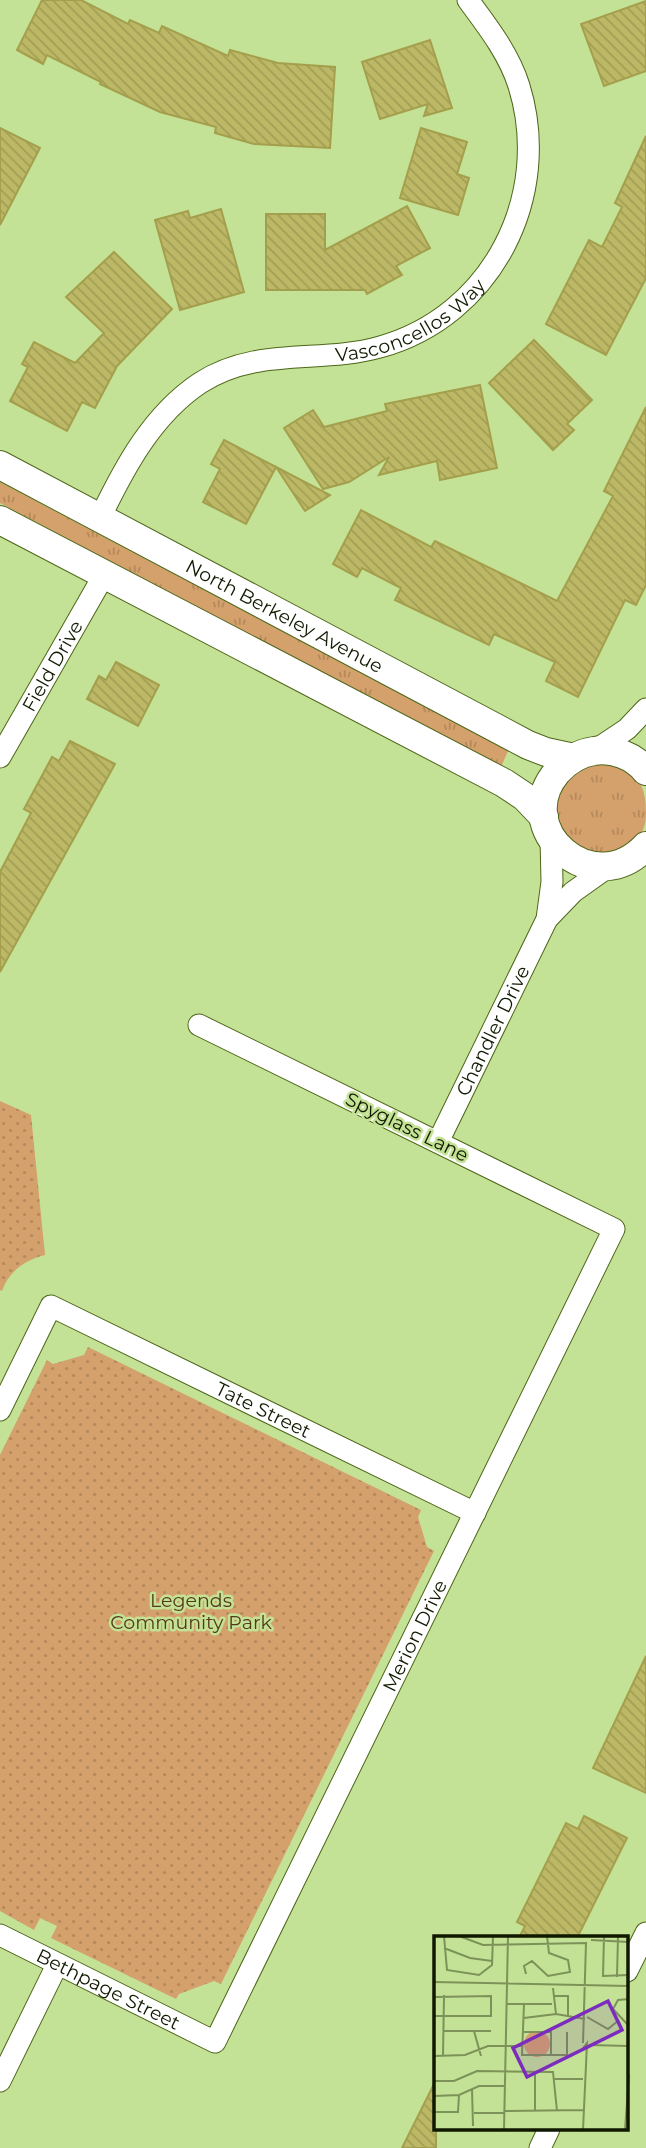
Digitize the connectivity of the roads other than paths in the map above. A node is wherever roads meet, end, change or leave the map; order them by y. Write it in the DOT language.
graph roads {
  1 [pos="468,0"];
  2 [pos="0,465"];
  3 [pos="100,518"];
  4 [pos="0,520"];
  5 [pos="104,575"];
  6 [pos="646,709"];
  7 [pos="584,754"];
  8 [pos="0,757"];
  9 [pos="646,771"];
  10 [pos="548,827"];
  11 [pos="632,859"];
  12 [pos="547,919"];
  13 [pos="199,1025"];
  14 [pos="438,1142"];
  15 [pos="614,1229"];
  16 [pos="0,1410"];
  17 [pos="475,1513"];
  18 [pos="646,1933"];
  19 [pos="0,1935"];
  20 [pos="635,1964"];
  21 [pos="57,1965"];
  22 [pos="215,2042"];
  23 [pos="0,2081"];
  24 [pos="549,2130"];
  25 [pos="540,2148"];
  1 -- 3 [label="street, Vasconcellos Way"];
  2 -- 3 [label="street, North Berkeley Avenue"];
  3 -- 7 [label="street, North Berkeley Avenue"];
  4 -- 5 [label="street"];
  5 -- 8 [label="street, Field Drive"];
  5 -- 10 [label="street"];
  6 -- 7 [label="street"];
  7 -- 9 [label="street, North Berkeley Avenue"];
  7 -- 10 [label="street"];
  10 -- 11 [label="street"];
  10 -- 12 [label="street, Chandler Drive"];
  11 -- 12 [label="street, Chandler Drive"];
  12 -- 14 [label="street, Chandler Drive"];
  13 -- 14 [label="street, Spyglass Lane"];
  14 -- 15 [label="street, Spyglass Lane"];
  15 -- 17 [label="street, Merion Drive"];
  16 -- 17 [label="street, Tate Street"];
  17 -- 22 [label="street, Merion Drive"];
  18 -- 20 [label="street"];
  19 -- 21 [label="street, Bethpage Street"];
  21 -- 22 [label="street, Bethpage Street"];
  21 -- 23 [label="street"];
  24 -- 25 [label="street"];
}
